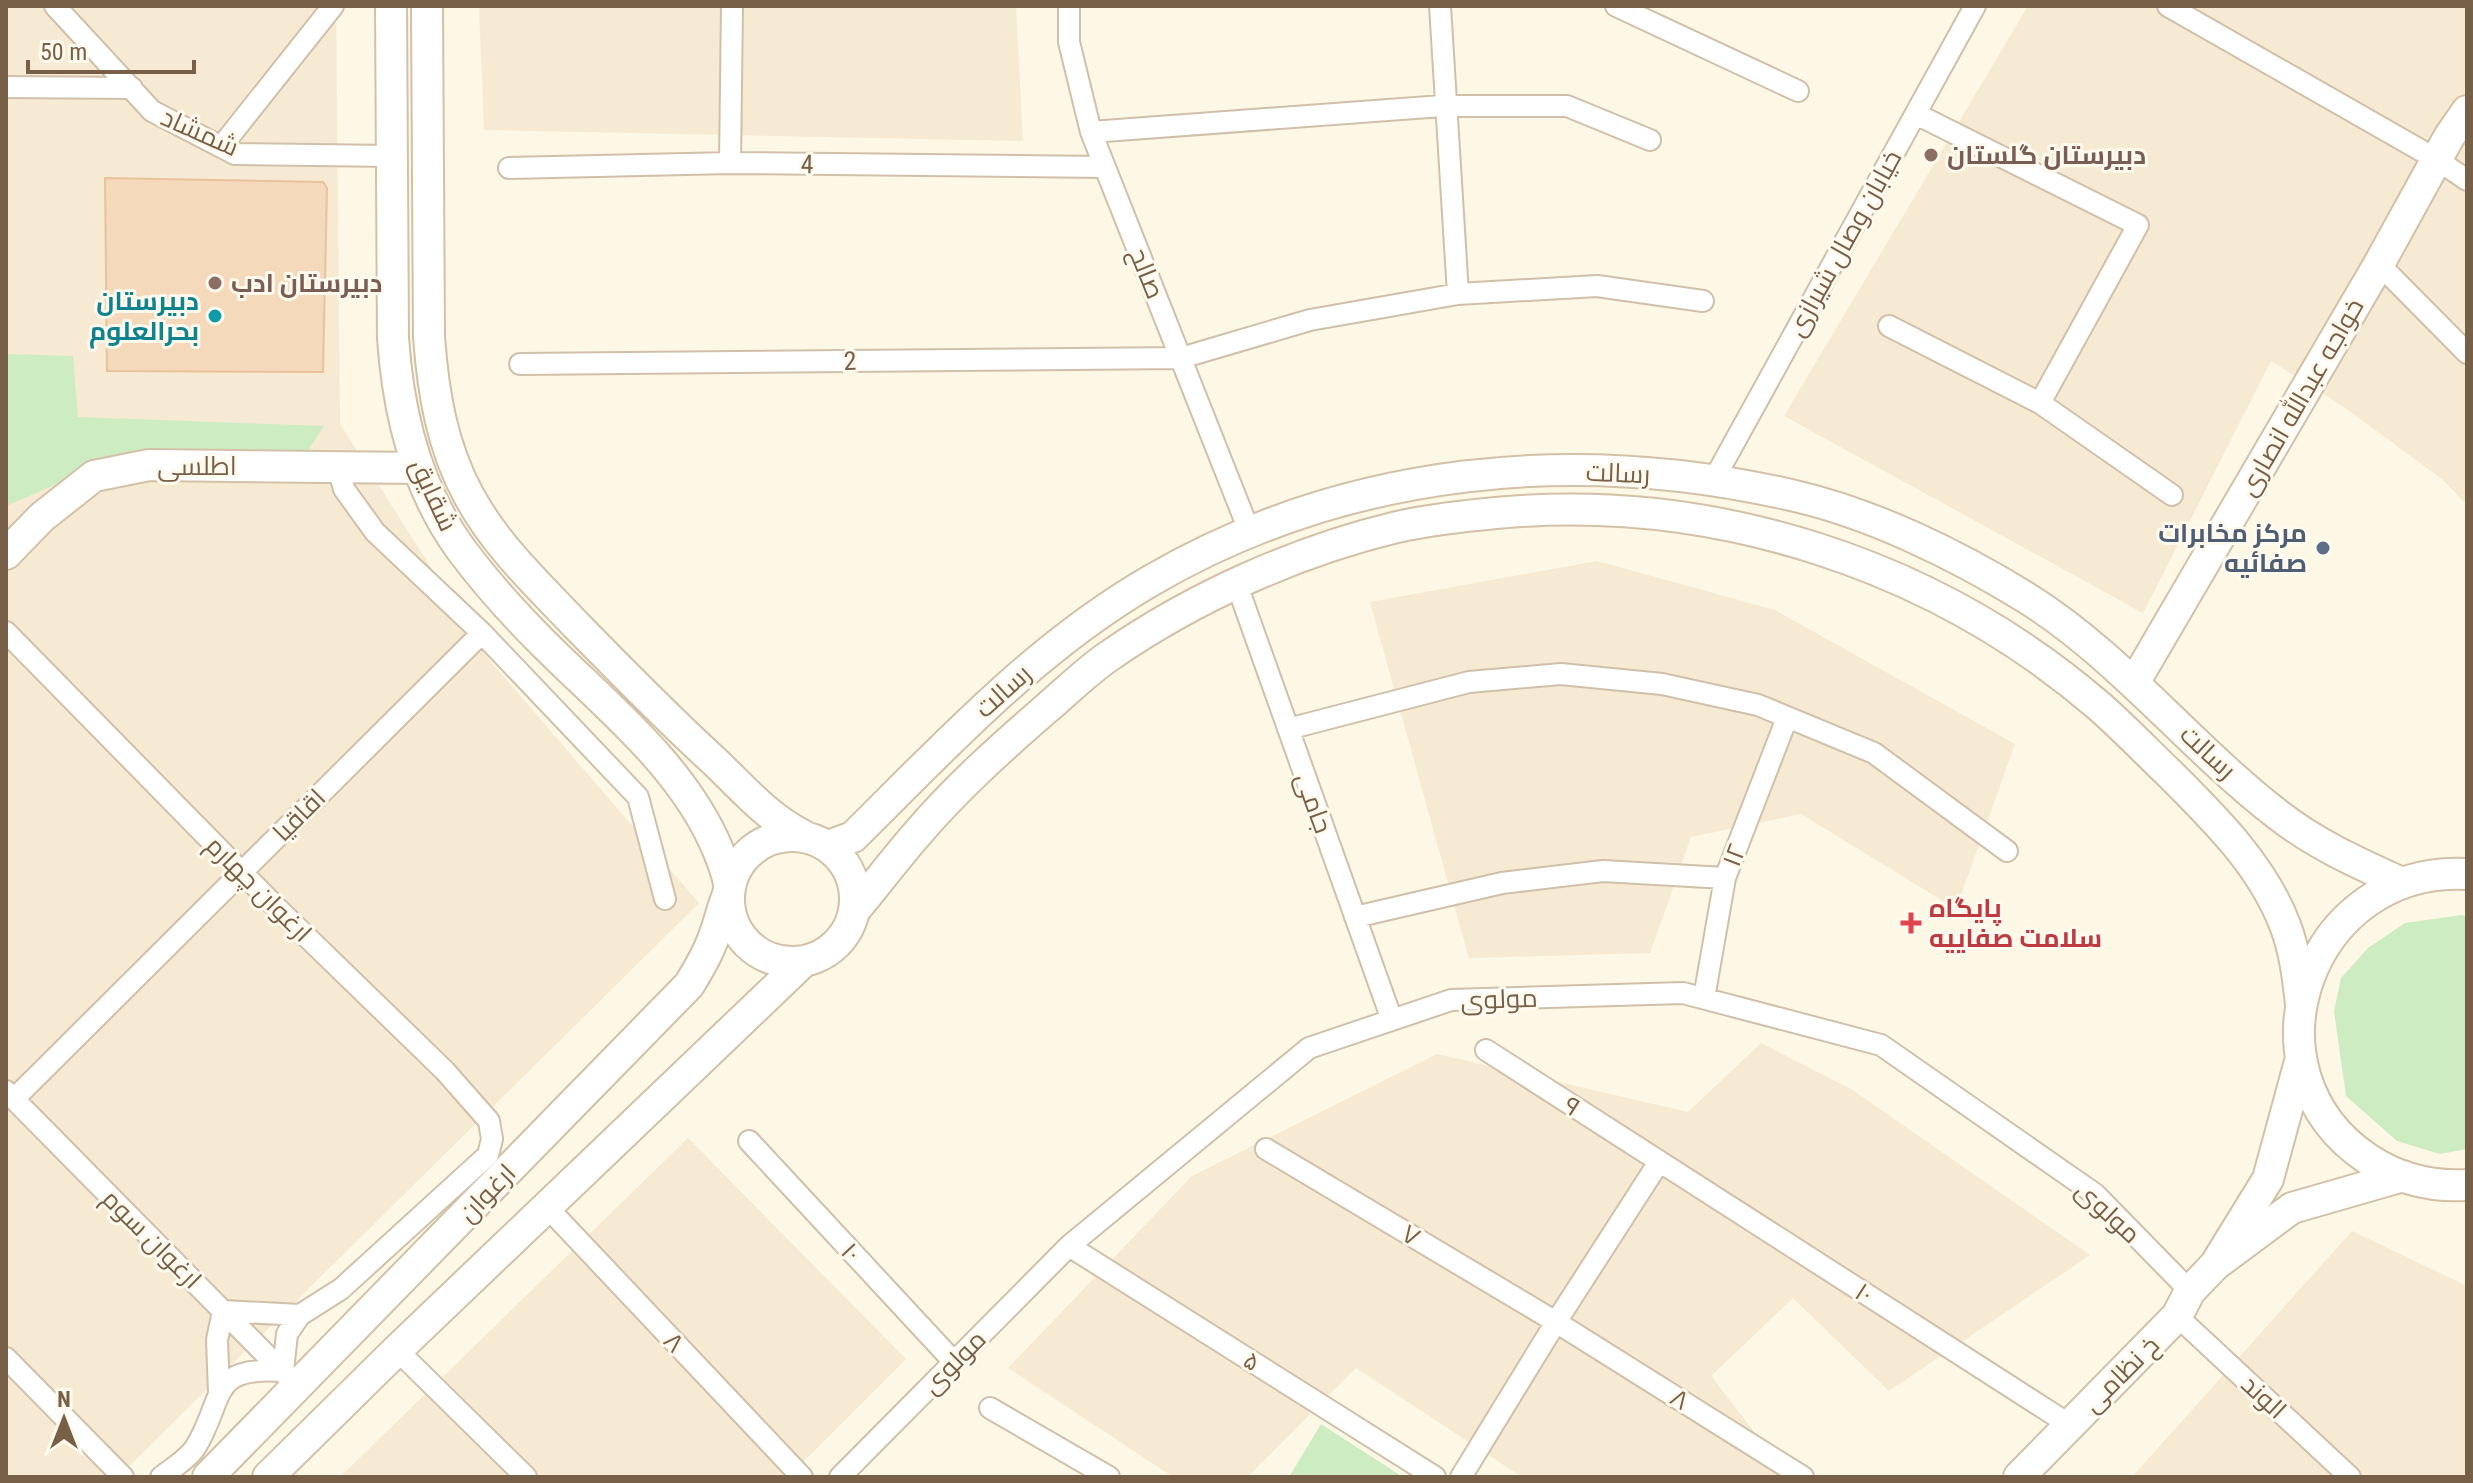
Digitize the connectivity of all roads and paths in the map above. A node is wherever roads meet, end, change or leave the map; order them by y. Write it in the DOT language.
graph roads {
  1 [pos="55,6"];
  2 [pos="333,6"];
  3 [pos="391,6"];
  4 [pos="427,6"];
  5 [pos="732,6"];
  6 [pos="1069,6"];
  7 [pos="1440,6"];
  8 [pos="1616,6"];
  9 [pos="1975,6"];
  10 [pos="2168,6"];
  11 [pos="6,87"];
  12 [pos="132,88"];
  13 [pos="1798,91"];
  14 [pos="1446,106"];
  15 [pos="2467,111"];
  16 [pos="1916,114"];
  17 [pos="1091,132"];
  18 [pos="1650,140"];
  19 [pos="221,147"];
  20 [pos="392,156"];
  21 [pos="428,156"];
  22 [pos="2436,159"];
  23 [pos="730,163"];
  24 [pos="1104,167"];
  25 [pos="509,168"];
  26 [pos="2467,180"];
  27 [pos="2379,264"];
  28 [pos="1458,294"];
  29 [pos="1703,301"];
  30 [pos="1889,326"];
  31 [pos="2467,353"];
  32 [pos="1181,358"];
  33 [pos="520,364"];
  34 [pos="2040,403"];
  35 [pos="338,467"];
  36 [pos="418,468"];
  37 [pos="1713,481"];
  38 [pos="2172,495"];
  39 [pos="1703,520"];
  40 [pos="1250,533"];
  41 [pos="7,551"];
  42 [pos="1237,585"];
  43 [pos="6,632"];
  44 [pos="482,633"];
  45 [pos="2134,683"];
  46 [pos="1787,718"];
  47 [pos="1288,729"];
  48 [pos="816,841"];
  49 [pos="2007,851"];
  50 [pos="241,872"];
  51 [pos="2467,874"];
  52 [pos="1725,878"];
  53 [pos="2402,883"];
  54 [pos="729,886"];
  55 [pos="665,899"];
  56 [pos="854,911"];
  57 [pos="1355,917"];
  58 [pos="804,961"];
  59 [pos="1704,998"];
  60 [pos="2301,1004"];
  61 [pos="1392,1020"];
  62 [pos="1486,1050"];
  63 [pos="2302,1056"];
  64 [pos="10,1095"];
  65 [pos="749,1141"];
  66 [pos="1266,1149"];
  67 [pos="1659,1162"];
  68 [pos="2403,1176"];
  69 [pos="2467,1185"];
  70 [pos="546,1206"];
  71 [pos="1069,1246"];
  72 [pos="2215,1265"];
  73 [pos="2183,1304"];
  74 [pos="223,1311"];
  75 [pos="300,1315"];
  76 [pos="1556,1322"];
  77 [pos="397,1350"];
  78 [pos="6,1358"];
  79 [pos="954,1362"];
  80 [pos="290,1379"];
  81 [pos="219,1393"];
  82 [pos="990,1408"];
  83 [pos="2070,1425"];
  84 [pos="123,1477"];
  85 [pos="161,1477"];
  86 [pos="208,1477"];
  87 [pos="268,1477"];
  88 [pos="526,1477"];
  89 [pos="802,1477"];
  90 [pos="840,1477"];
  91 [pos="1109,1477"];
  92 [pos="1435,1477"];
  93 [pos="1461,1477"];
  94 [pos="1803,1477"];
  95 [pos="2019,1477"];
  96 [pos="2350,1477"];
  1 -- 12 [label="street, شمشاد"];
  2 -- 19 [label="street"];
  3 -- 20 [label="main road, شقایق"];
  4 -- 21 [label="main road, شقایق"];
  5 -- 23 [label="street"];
  6 -- 17 [label="street, صالح"];
  7 -- 14 [label="street"];
  8 -- 13 [label="street"];
  9 -- 16 [label="street, خیابان وصال شیرازی"];
  10 -- 22 [label="street"];
  11 -- 12 [label="street"];
  12 -- 19 [label="street, شمشاد"];
  14 -- 17 [label="street"];
  14 -- 18 [label="street"];
  14 -- 28 [label="street"];
  15 -- 22 [label="main road, خواجه عبدالله انصاری"];
  16 -- 34 [label="street"];
  16 -- 37 [label="street, خیابان وصال شیرازی"];
  17 -- 24 [label="street, صالح"];
  19 -- 20 [label="street, شمشاد"];
  20 -- 21 [label="main road"];
  20 -- 36 [label="main road, شقایق"];
  21 -- 48 [label="main road, شقایق"];
  22 -- 26 [label="street"];
  22 -- 27 [label="main road, خواجه عبدالله انصاری"];
  23 -- 24 [label="street, 4"];
  23 -- 25 [label="street, 4"];
  24 -- 32 [label="street, صالح"];
  27 -- 31 [label="street"];
  27 -- 45 [label="main road, خواجه عبدالله انصاری"];
  28 -- 29 [label="street, 2"];
  28 -- 32 [label="street, 2"];
  30 -- 34 [label="street"];
  32 -- 33 [label="street, 2"];
  32 -- 40 [label="street, صالح"];
  34 -- 38 [label="street"];
  35 -- 36 [label="main road, اطلسی"];
  35 -- 41 [label="main road, اطلسی"];
  35 -- 44 [label="street"];
  36 -- 54 [label="main road, شقایق"];
  37 -- 39 [label="main road"];
  37 -- 40 [label="main road, رسالت"];
  37 -- 45 [label="main road, رسالت"];
  39 -- 42 [label="main road, رسالت"];
  39 -- 60 [label="main road, رسالت"];
  40 -- 48 [label="main road, رسالت"];
  42 -- 47 [label="street, جامی"];
  42 -- 56 [label="main road, رسالت"];
  43 -- 50 [label="street, ارغوان چهارم"];
  44 -- 50 [label="street, اقاقیا"];
  44 -- 55 [label="street"];
  45 -- 53 [label="main road, رسالت"];
  46 -- 47 [label="street"];
  46 -- 49 [label="street"];
  46 -- 52 [label="street, ۱۲"];
  47 -- 57 [label="street, جامی"];
  48 -- 54 [label="main road"];
  48 -- 56 [label="main road"];
  50 -- 64 [label="street, اقاقیا"];
  50 -- 75 [label="street, ارغوان چهارم"];
  51 -- 53 [label="main road"];
  52 -- 57 [label="street"];
  52 -- 59 [label="street, ۱۲"];
  53 -- 60 [label="main road"];
  54 -- 58 [label="main road"];
  54 -- 80 [label="main road, ارغوان"];
  56 -- 58 [label="main road"];
  57 -- 61 [label="street, جامی"];
  58 -- 70 [label="main road, ارغوان"];
  59 -- 61 [label="street, مولوی"];
  59 -- 73 [label="street, مولوی"];
  60 -- 63 [label="main road"];
  61 -- 71 [label="street, مولوی"];
  62 -- 67 [label="street, ۹"];
  63 -- 68 [label="main road"];
  63 -- 72 [label="main road"];
  64 -- 74 [label="street, ارغوان سوم"];
  65 -- 79 [label="street, ۱۰"];
  66 -- 76 [label="street, ۷"];
  67 -- 76 [label="street"];
  67 -- 83 [label="street, ۱۰"];
  68 -- 69 [label="main road"];
  68 -- 72 [label="main road"];
  70 -- 77 [label="main road, ارغوان"];
  70 -- 89 [label="street, ۸"];
  71 -- 79 [label="street, مولوی"];
  71 -- 92 [label="street, ۵"];
  72 -- 73 [label="main road, خ نظامی"];
  73 -- 83 [label="main road, خ نظامی"];
  73 -- 96 [label="street, الوند"];
  74 -- 75 [label="street"];
  74 -- 80 [label="street, ارغوان سوم"];
  74 -- 81 [label="street"];
  75 -- 80 [label="street"];
  76 -- 93 [label="street"];
  76 -- 94 [label="street, ۸"];
  77 -- 87 [label="main road, ارغوان"];
  77 -- 88 [label="street"];
  78 -- 84 [label="street"];
  79 -- 90 [label="street, مولوی"];
  80 -- 81 [label="street"];
  80 -- 86 [label="main road, ارغوان"];
  81 -- 85 [label="street"];
  82 -- 91 [label="street"];
  83 -- 95 [label="main road, خ نظامی"];
}
